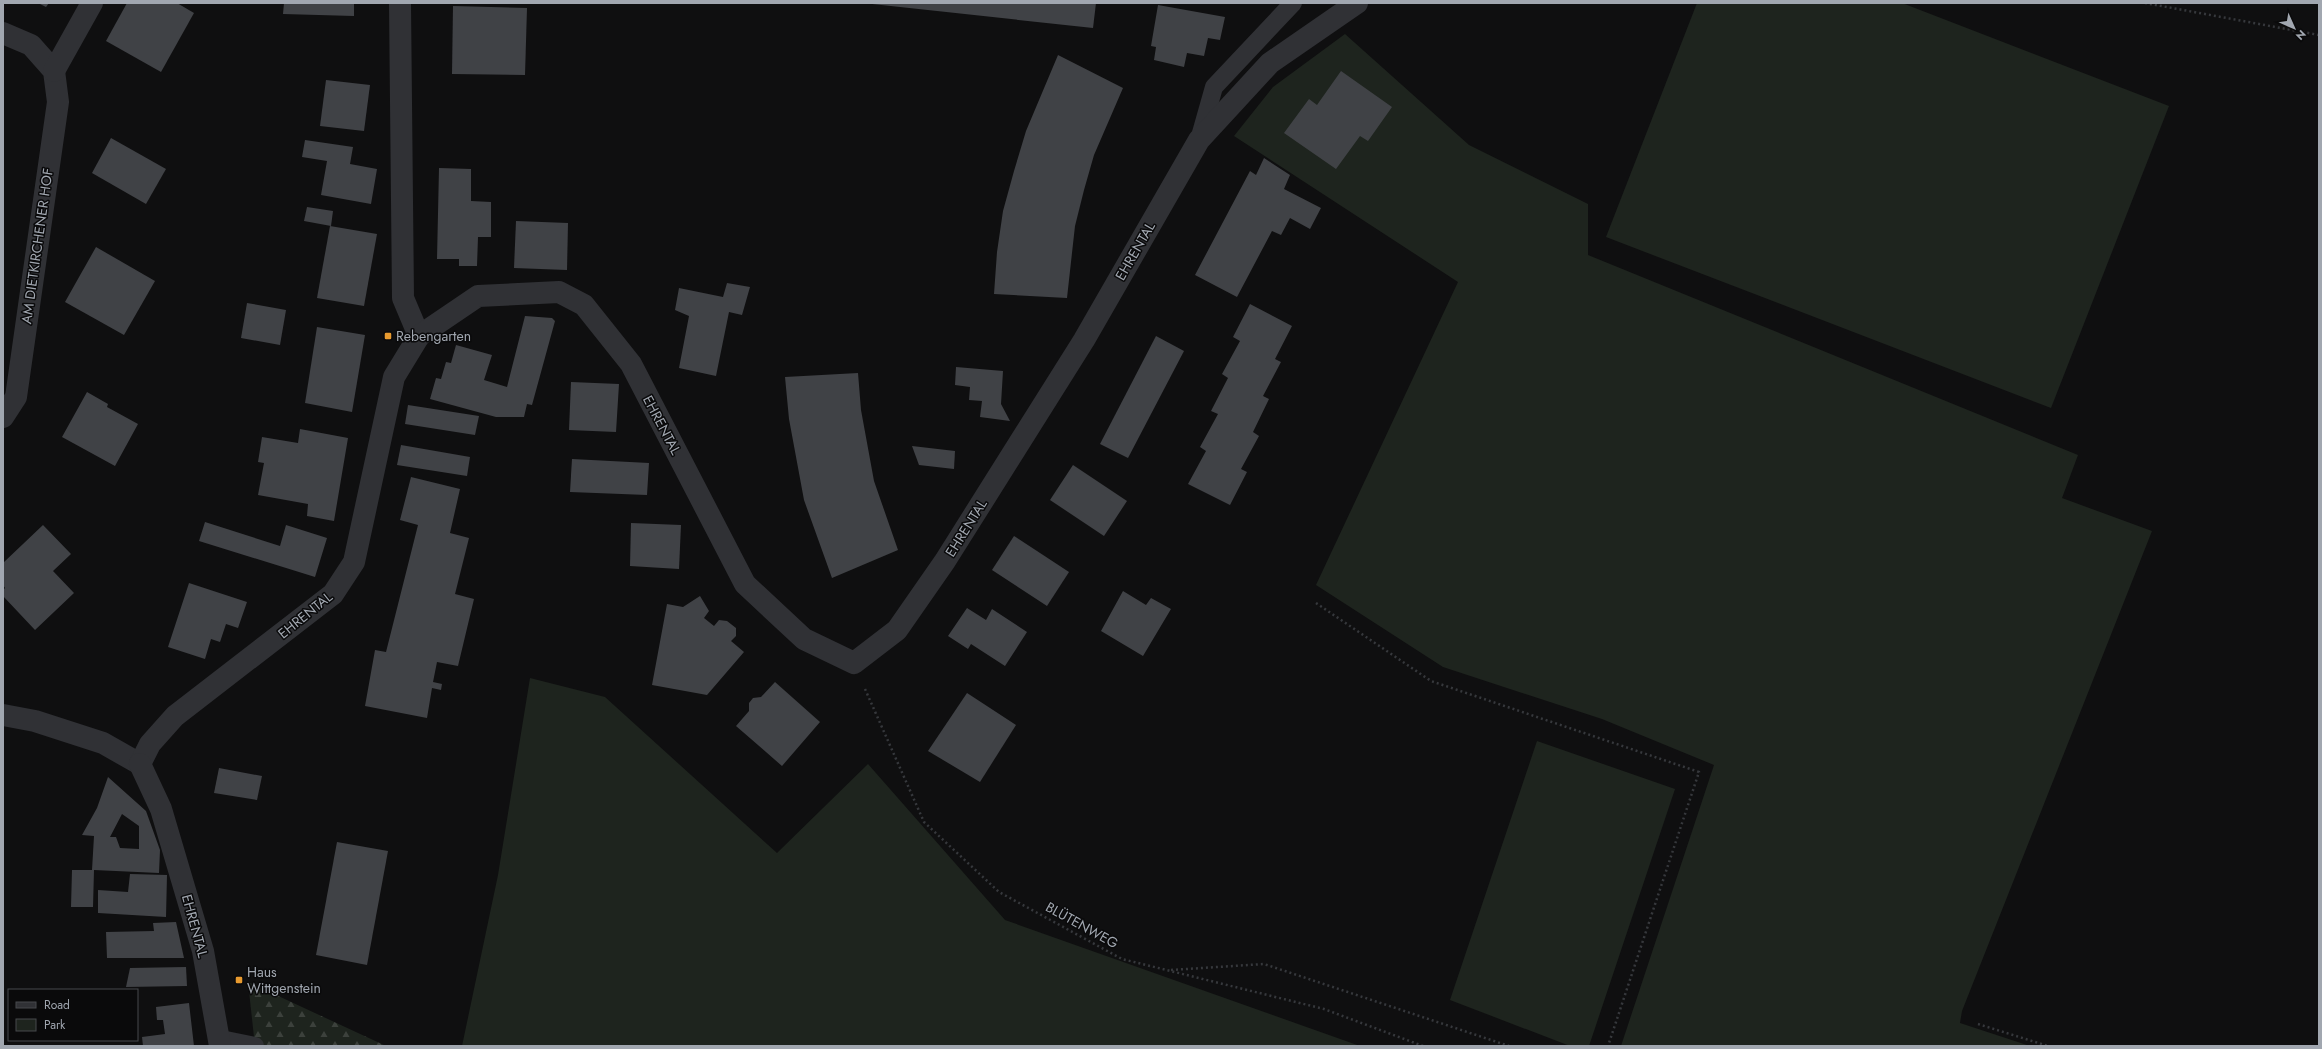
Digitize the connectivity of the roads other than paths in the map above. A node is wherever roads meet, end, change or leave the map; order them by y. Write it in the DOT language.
graph roads {
  1 [pos="92,3"];
  2 [pos="400,3"];
  3 [pos="1293,3"];
  4 [pos="1357,3"];
  5 [pos="3,34"];
  6 [pos="54,72"];
  7 [pos="1199,140"];
  8 [pos="418,336"];
  9 [pos="3,417"];
  10 [pos="3,715"];
  11 [pos="140,764"];
  12 [pos="221,1042"];
  13 [pos="255,1046"];
  1 -- 6 [label="street"];
  2 -- 8 [label="street"];
  3 -- 7 [label="lane"];
  4 -- 7 [label="street, EHRENTAL"];
  5 -- 6 [label="street"];
  6 -- 9 [label="street, AM DIETKIRCHENER HOF"];
  7 -- 8 [label="street, EHRENTAL"];
  8 -- 11 [label="street, EHRENTAL"];
  10 -- 11 [label="street"];
  11 -- 12 [label="street, EHRENTAL"];
  12 -- 13 [label="lane"];
}
